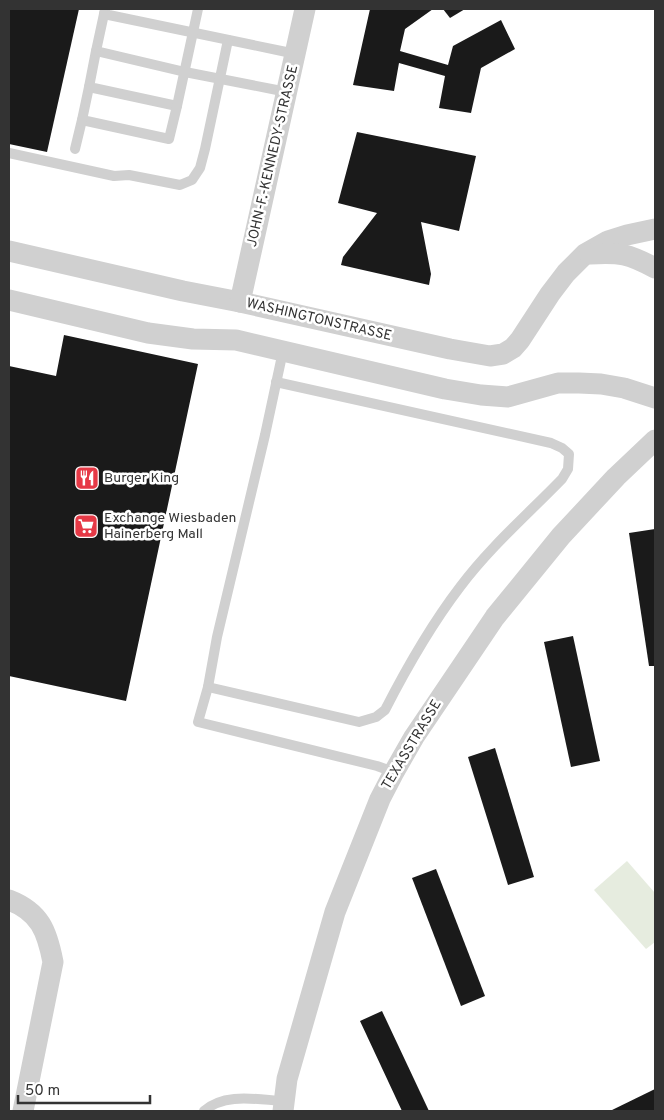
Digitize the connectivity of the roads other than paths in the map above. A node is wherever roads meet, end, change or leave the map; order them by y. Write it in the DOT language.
graph roads {
  1 [pos="198,9"];
  2 [pos="305,9"];
  3 [pos="105,11"];
  4 [pos="193,34"];
  5 [pos="228,40"];
  6 [pos="96,51"];
  7 [pos="296,54"];
  8 [pos="185,72"];
  9 [pos="219,78"];
  10 [pos="89,87"];
  11 [pos="287,92"];
  12 [pos="177,106"];
  13 [pos="82,120"];
  14 [pos="75,149"];
  15 [pos="9,153"];
  16 [pos="655,229"];
  17 [pos="9,251"];
  18 [pos="585,254"];
  19 [pos="655,268"];
  20 [pos="9,300"];
  21 [pos="240,302"];
  22 [pos="283,351"];
  23 [pos="276,382"];
  24 [pos="655,398"];
  25 [pos="655,440"];
  26 [pos="208,687"];
  27 [pos="394,772"];
  28 [pos="9,900"];
  29 [pos="284,1106"];
  30 [pos="23,1111"];
  31 [pos="204,1111"];
  1 -- 4 [label="lane"];
  2 -- 7 [label="street, JOHN-F.-KENNEDY-STRASSE"];
  3 -- 4 [label="lane"];
  3 -- 6 [label="lane"];
  4 -- 5 [label="lane"];
  4 -- 8 [label="lane"];
  5 -- 7 [label="lane"];
  5 -- 9 [label="lane"];
  6 -- 8 [label="lane"];
  6 -- 10 [label="lane"];
  7 -- 11 [label="street, JOHN-F.-KENNEDY-STRASSE"];
  8 -- 9 [label="lane"];
  8 -- 12 [label="lane"];
  9 -- 11 [label="lane"];
  9 -- 15 [label="lane"];
  10 -- 12 [label="lane"];
  10 -- 13 [label="lane"];
  11 -- 21 [label="street, JOHN-F.-KENNEDY-STRASSE"];
  12 -- 13 [label="lane"];
  13 -- 14 [label="lane"];
  16 -- 18 [label="street, WASHINGTONSTRASSE"];
  17 -- 21 [label="street, WASHINGTONSTRASSE"];
  18 -- 19 [label="street"];
  18 -- 21 [label="street, WASHINGTONSTRASSE"];
  20 -- 22 [label="street"];
  22 -- 23 [label="lane"];
  22 -- 24 [label="street"];
  23 -- 26 [label="lane"];
  23 -- 26 [label="lane"];
  25 -- 27 [label="street, TEXASSTRASSE"];
  26 -- 27 [label="lane"];
  27 -- 29 [label="street, TEXASSTRASSE"];
  28 -- 30 [label="street"];
  29 -- 31 [label="lane"];
}
